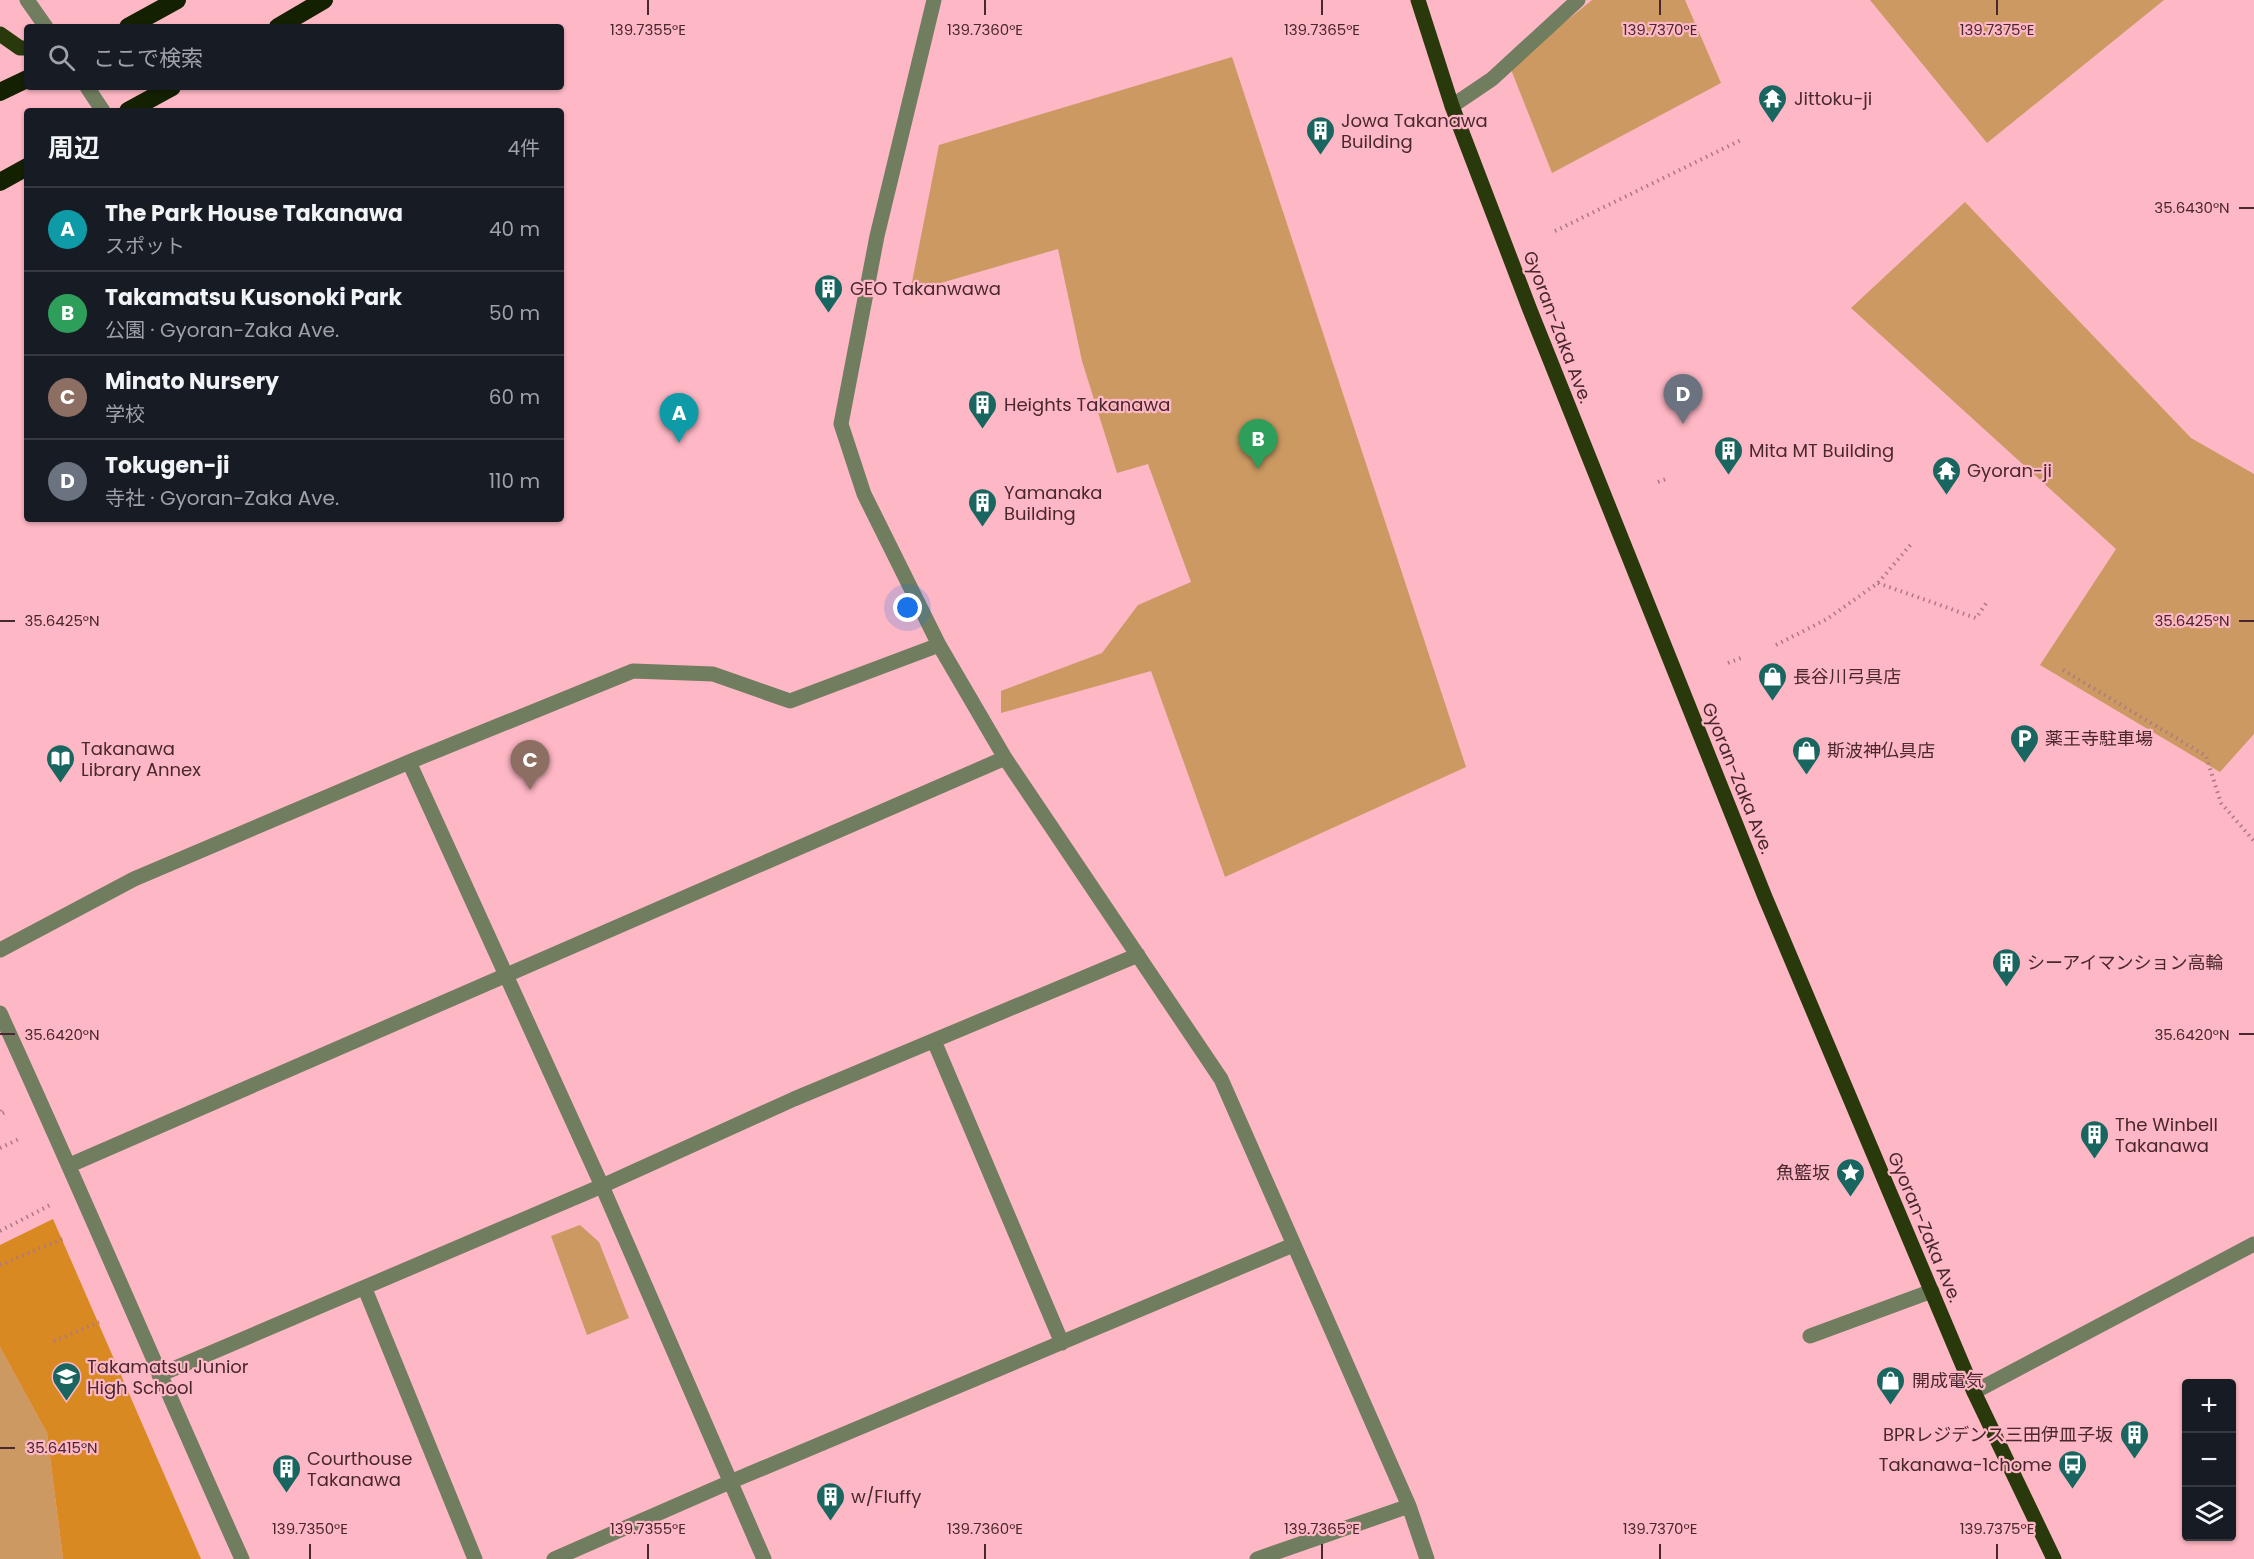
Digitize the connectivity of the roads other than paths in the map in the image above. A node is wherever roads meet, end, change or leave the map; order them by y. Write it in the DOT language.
graph roads {
  1 [pos="27,0"];
  2 [pos="177,0"];
  3 [pos="324,0"];
  4 [pos="934,0"];
  5 [pos="1418,0"];
  6 [pos="1578,0"];
  7 [pos="44,24"];
  8 [pos="133,24"];
  9 [pos="283,24"];
  10 [pos="0,34"];
  11 [pos="24,48"];
  12 [pos="24,80"];
  13 [pos="89,90"];
  14 [pos="166,90"];
  15 [pos="0,92"];
  16 [pos="1452,106"];
  17 [pos="101,108"];
  18 [pos="134,108"];
  19 [pos="24,169"];
  20 [pos="0,182"];
  21 [pos="939,645"];
  22 [pos="1005,758"];
  23 [pos="409,762"];
  24 [pos="0,950"];
  25 [pos="1138,955"];
  26 [pos="506,974"];
  27 [pos="0,1013"];
  28 [pos="934,1041"];
  29 [pos="70,1165"];
  30 [pos="602,1186"];
  31 [pos="2254,1244"];
  32 [pos="1293,1245"];
  33 [pos="365,1289"];
  34 [pos="1932,1291"];
  35 [pos="1810,1336"];
  36 [pos="1062,1343"];
  37 [pos="159,1375"];
  38 [pos="1974,1392"];
  39 [pos="730,1482"];
  40 [pos="1409,1506"];
  41 [pos="242,1559"];
  42 [pos="475,1559"];
  43 [pos="554,1559"];
  44 [pos="764,1559"];
  45 [pos="1257,1559"];
  46 [pos="1427,1559"];
  47 [pos="2054,1559"];
  1 -- 7 [label="street"];
  2 -- 8 [label="highway"];
  3 -- 9 [label="highway"];
  4 -- 21 [label="street"];
  5 -- 16 [label="main road, Gyoran-Zaka Ave."];
  6 -- 16 [label="street"];
  10 -- 11 [label="main road"];
  12 -- 15 [label="highway"];
  13 -- 17 [label="street"];
  14 -- 18 [label="highway"];
  16 -- 34 [label="main road, Gyoran-Zaka Ave."];
  19 -- 20 [label="highway"];
  21 -- 22 [label="street"];
  21 -- 23 [label="street"];
  22 -- 25 [label="street"];
  22 -- 26 [label="street"];
  23 -- 24 [label="street"];
  23 -- 26 [label="street"];
  25 -- 28 [label="street"];
  25 -- 32 [label="street"];
  26 -- 29 [label="street"];
  26 -- 30 [label="street"];
  27 -- 29 [label="street"];
  28 -- 30 [label="street"];
  28 -- 36 [label="street"];
  29 -- 37 [label="street"];
  30 -- 33 [label="street"];
  30 -- 39 [label="street"];
  31 -- 38 [label="street"];
  32 -- 36 [label="street"];
  32 -- 40 [label="street"];
  33 -- 37 [label="street"];
  33 -- 42 [label="street"];
  34 -- 35 [label="street"];
  34 -- 38 [label="main road, Gyoran-Zaka Ave."];
  36 -- 39 [label="street"];
  37 -- 41 [label="street"];
  38 -- 47 [label="main road, Gyoran-Zaka Ave."];
  39 -- 43 [label="street"];
  39 -- 44 [label="street"];
  40 -- 45 [label="street"];
  40 -- 46 [label="street"];
}
